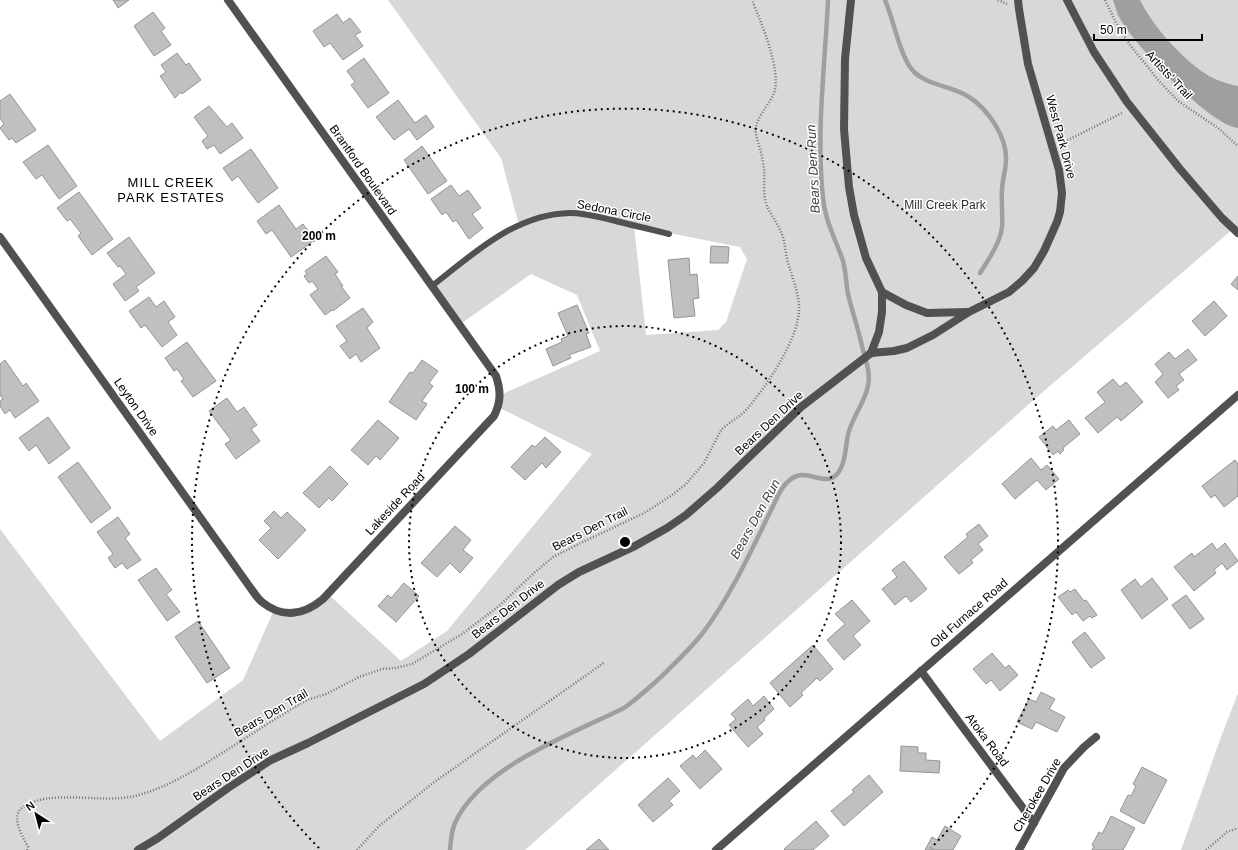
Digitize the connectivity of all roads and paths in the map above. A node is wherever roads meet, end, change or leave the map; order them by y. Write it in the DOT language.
graph roads {
  1 [pos="228,0"];
  2 [pos="752,0"];
  3 [pos="851,0"];
  4 [pos="1018,0"];
  5 [pos="1067,0"];
  6 [pos="1104,0"];
  7 [pos="1131,108"];
  8 [pos="1238,146"];
  9 [pos="1052,148"];
  10 [pos="1238,233"];
  11 [pos="669,234"];
  12 [pos="0,237"];
  13 [pos="432,286"];
  14 [pos="882,292"];
  15 [pos="969,312"];
  16 [pos="480,353"];
  17 [pos="870,354"];
  18 [pos="1238,395"];
  19 [pos="252,590"];
  20 [pos="604,662"];
  21 [pos="921,671"];
  22 [pos="1096,737"];
  23 [pos="1034,823"];
  24 [pos="1238,828"];
  25 [pos="27,850"];
  26 [pos="138,850"];
  27 [pos="357,850"];
  28 [pos="716,850"];
  29 [pos="1020,850"];
  30 [pos="1206,850"];
  1 -- 13 [label="street, Brantford Boulevard"];
  2 -- 25 [label="path, Bears Den Trail"];
  3 -- 14 [label="street"];
  4 -- 9 [label="street, West Park Drive"];
  5 -- 7 [label="street"];
  6 -- 8 [label="path, Artists' Trail"];
  7 -- 9 [label="path"];
  7 -- 10 [label="street"];
  9 -- 15 [label="street, West Park Drive"];
  11 -- 13 [label="lane, Sedona Circle"];
  12 -- 19 [label="street, Leyton Drive"];
  13 -- 16 [label="street, Brantford Boulevard"];
  14 -- 15 [label="street, West Park Drive"];
  14 -- 17 [label="street"];
  15 -- 17 [label="street, West Park Drive"];
  16 -- 19 [label="street, Lakeside Road"];
  17 -- 26 [label="street, Bears Den Drive"];
  18 -- 21 [label="street, Old Furnace Road"];
  20 -- 27 [label="path"];
  21 -- 23 [label="street, Atoka Road"];
  21 -- 28 [label="street, Old Furnace Road"];
  22 -- 23 [label="street, Cherokee Drive"];
  23 -- 29 [label="street, Cherokee Drive"];
  24 -- 30 [label="path"];
}
